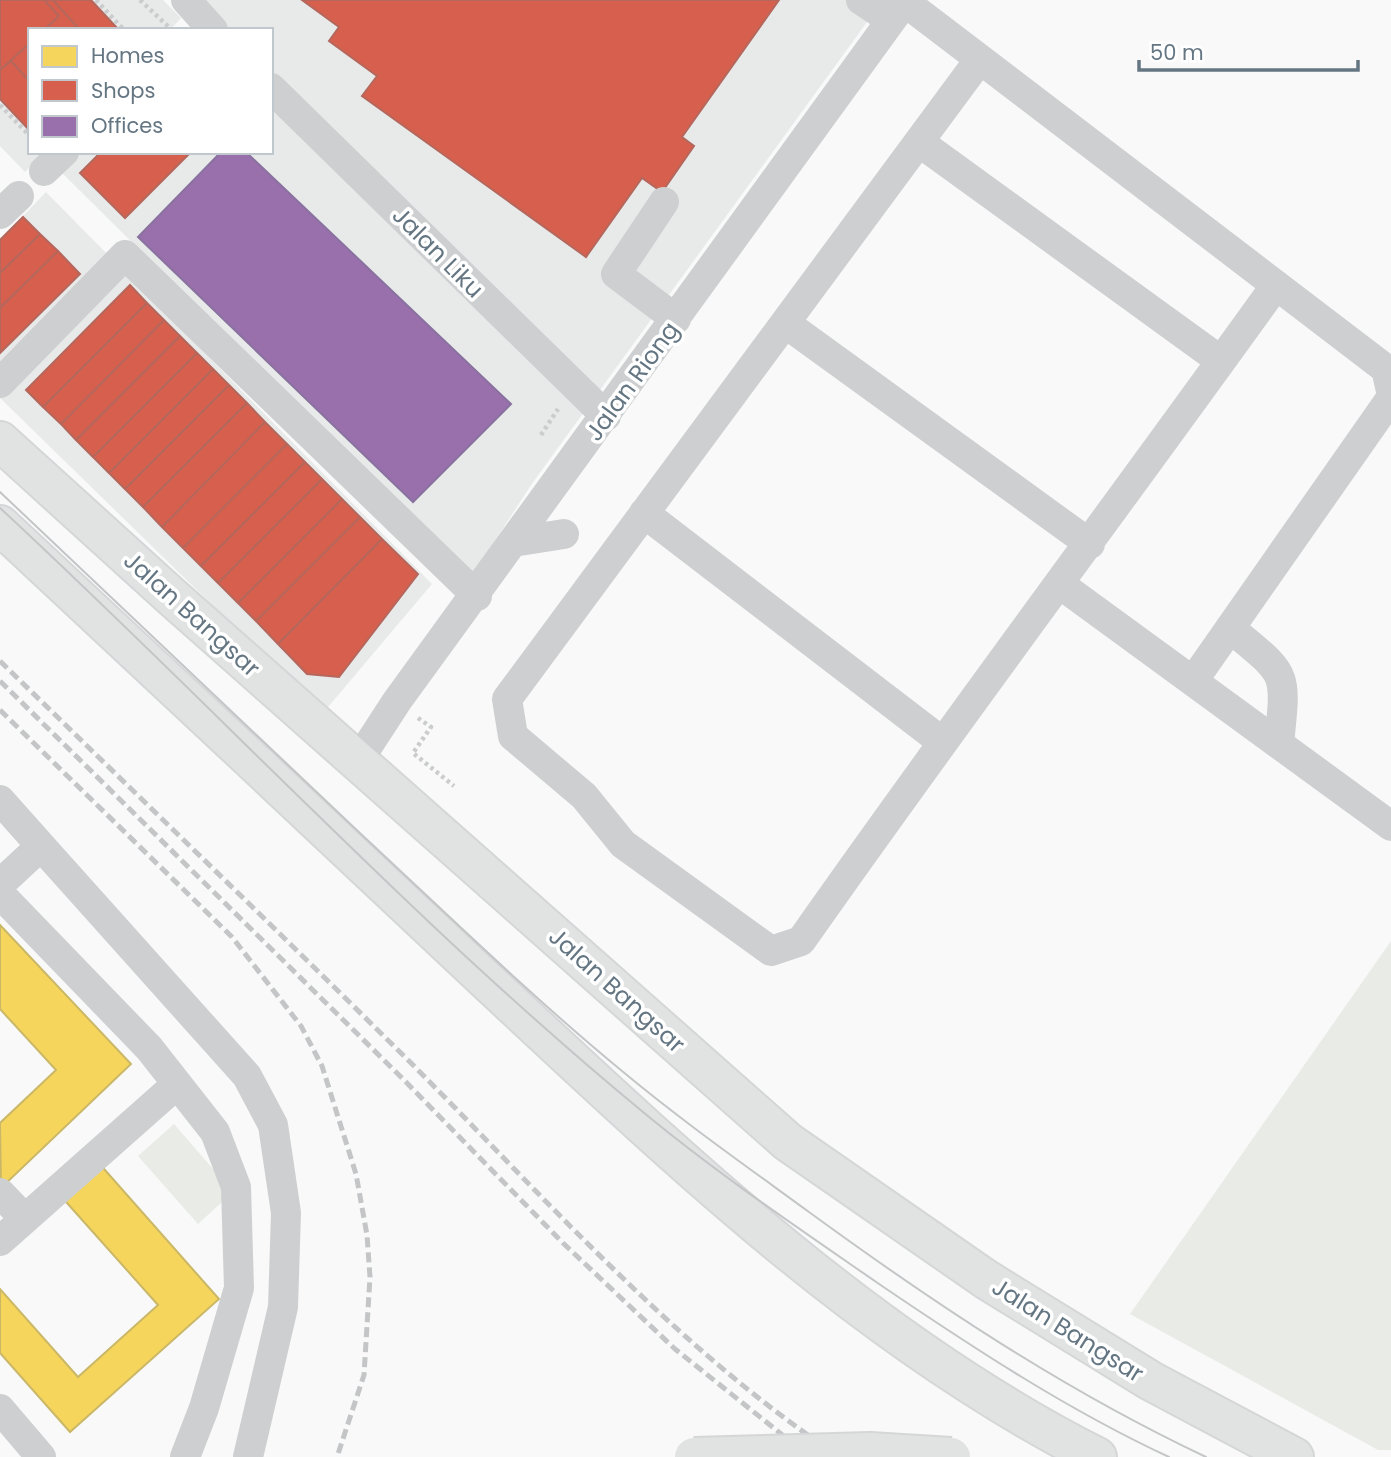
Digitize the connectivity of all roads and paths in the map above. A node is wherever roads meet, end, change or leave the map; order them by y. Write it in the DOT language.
graph roads {
  1 [pos="96,0"];
  2 [pos="140,0"];
  3 [pos="186,0"];
  4 [pos="861,0"];
  5 [pos="901,7"];
  6 [pos="166,27"];
  7 [pos="122,28"];
  8 [pos="211,28"];
  9 [pos="980,59"];
  10 [pos="273,90"];
  11 [pos="0,105"];
  12 [pos="28,134"];
  13 [pos="919,142"];
  14 [pos="664,202"];
  15 [pos="1276,285"];
  16 [pos="676,319"];
  17 [pos="785,323"];
  18 [pos="1221,361"];
  19 [pos="0,383"];
  20 [pos="1391,391"];
  21 [pos="1391,398"];
  22 [pos="606,416"];
  23 [pos="0,441"];
  24 [pos="644,513"];
  25 [pos="0,525"];
  26 [pos="564,534"];
  27 [pos="513,542"];
  28 [pos="1090,544"];
  29 [pos="1061,585"];
  30 [pos="477,596"];
  31 [pos="1230,628"];
  32 [pos="1193,681"];
  33 [pos="414,715"];
  34 [pos="941,741"];
  35 [pos="1279,744"];
  36 [pos="358,761"];
  37 [pos="454,786"];
  38 [pos="0,800"];
  39 [pos="1391,826"];
  40 [pos="41,846"];
  41 [pos="0,884"];
  42 [pos="0,894"];
  43 [pos="176,1085"];
  44 [pos="0,1194"];
  45 [pos="25,1219"];
  46 [pos="0,1241"];
  47 [pos="0,1409"];
  48 [pos="41,1457"];
  49 [pos="184,1457"];
  50 [pos="248,1457"];
  51 [pos="694,1457"];
  52 [pos="951,1457"];
  53 [pos="1097,1457"];
  54 [pos="1294,1457"];
  1 -- 7 [label="path"];
  2 -- 6 [label="path"];
  3 -- 8 [label="street"];
  4 -- 5 [label="street"];
  5 -- 9 [label="street"];
  5 -- 16 [label="street, Jalan Riong"];
  9 -- 13 [label="street"];
  9 -- 15 [label="street"];
  10 -- 22 [label="street, Jalan Liku"];
  11 -- 12 [label="path"];
  13 -- 17 [label="street"];
  13 -- 18 [label="street"];
  14 -- 16 [label="street"];
  15 -- 18 [label="street"];
  15 -- 20 [label="street"];
  16 -- 22 [label="street, Jalan Riong"];
  17 -- 24 [label="street"];
  17 -- 28 [label="street"];
  18 -- 28 [label="street"];
  19 -- 30 [label="street"];
  21 -- 31 [label="street"];
  22 -- 27 [label="street, Jalan Riong"];
  23 -- 36 [label="main road, Jalan Bangsar"];
  24 -- 34 [label="street"];
  24 -- 34 [label="street"];
  25 -- 53 [label="main road"];
  26 -- 27 [label="street"];
  27 -- 30 [label="street, Jalan Riong"];
  28 -- 29 [label="street"];
  29 -- 32 [label="street"];
  29 -- 34 [label="street"];
  30 -- 36 [label="street, Jalan Riong"];
  31 -- 32 [label="street"];
  31 -- 35 [label="street"];
  32 -- 35 [label="street"];
  33 -- 37 [label="path"];
  35 -- 39 [label="street"];
  36 -- 54 [label="main road, Jalan Bangsar"];
  38 -- 40 [label="street"];
  40 -- 41 [label="street"];
  40 -- 50 [label="street"];
  42 -- 43 [label="street"];
  43 -- 45 [label="street"];
  43 -- 49 [label="street"];
  44 -- 45 [label="street"];
  45 -- 46 [label="street"];
  47 -- 48 [label="street"];
  51 -- 52 [label="main road, bridge"];
}
